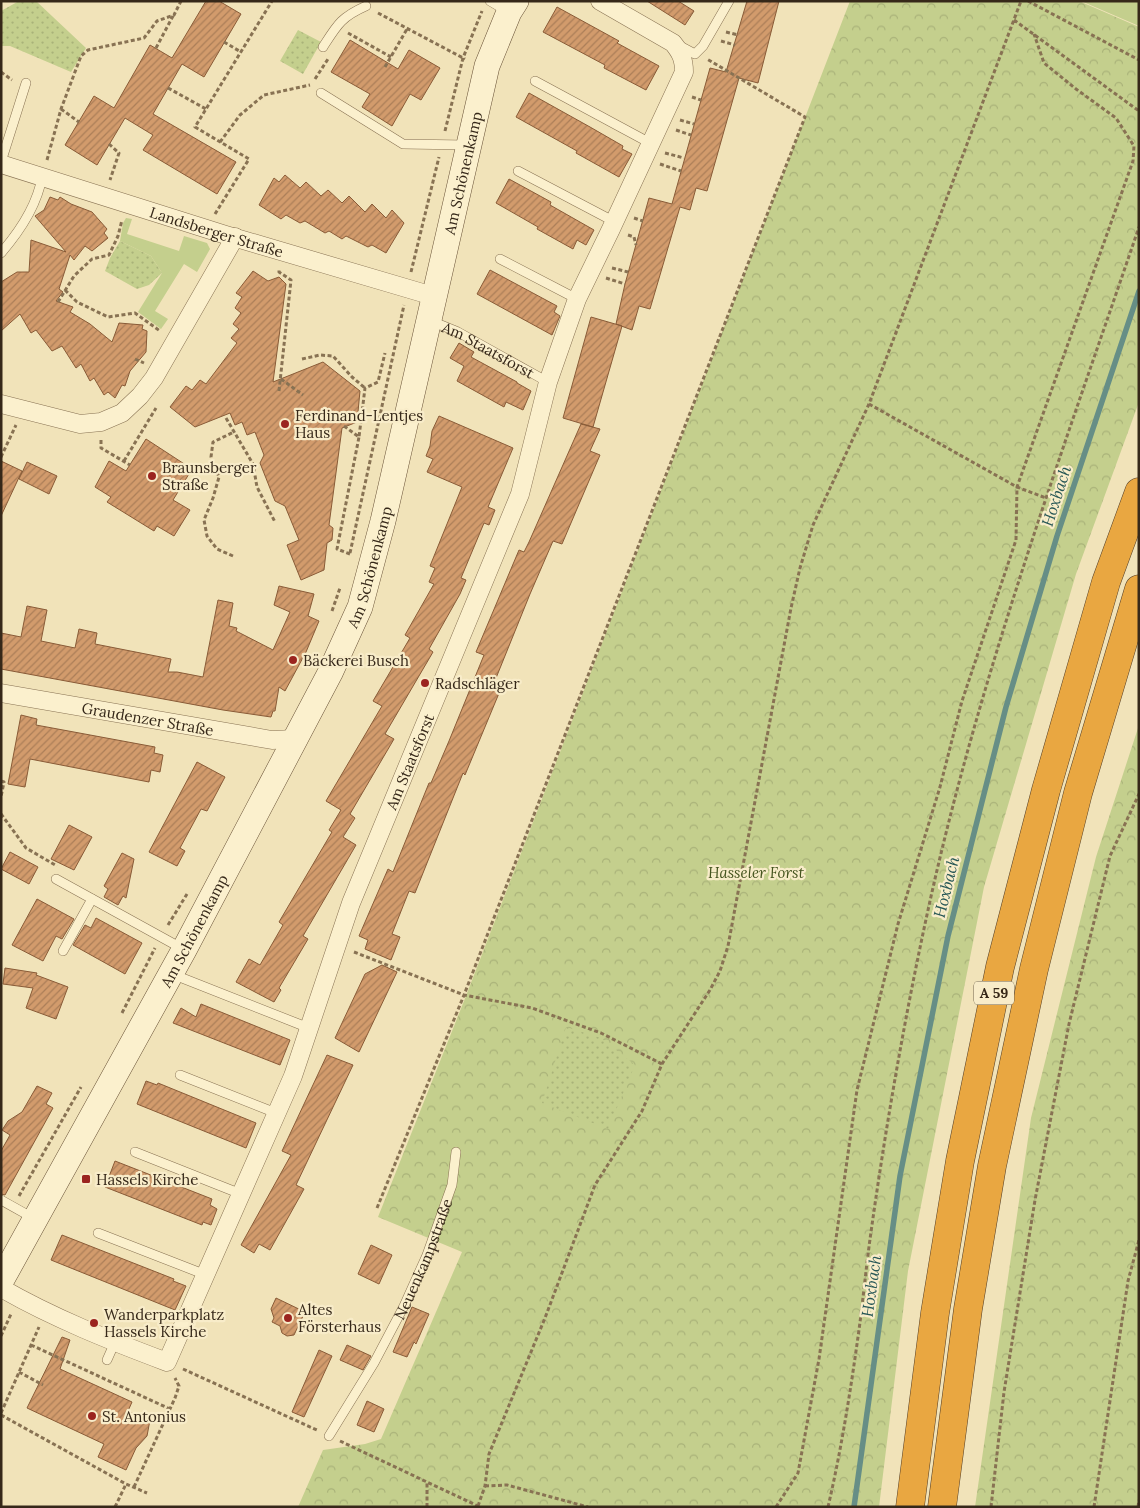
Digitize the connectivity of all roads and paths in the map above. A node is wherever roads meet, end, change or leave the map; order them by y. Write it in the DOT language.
graph roads {
  1 [pos="180,1"];
  2 [pos="272,1"];
  3 [pos="600,1"];
  4 [pos="729,1"];
  5 [pos="1021,1"];
  6 [pos="1028,1"];
  7 [pos="505,5"];
  8 [pos="366,6"];
  9 [pos="174,16"];
  10 [pos="1014,20"];
  11 [pos="407,30"];
  12 [pos="345,31"];
  13 [pos="1034,34"];
  14 [pos="224,42"];
  15 [pos="673,43"];
  16 [pos="323,47"];
  17 [pos="156,48"];
  18 [pos="241,52"];
  19 [pos="331,54"];
  20 [pos="695,54"];
  21 [pos="391,56"];
  22 [pos="1139,60"];
  23 [pos="487,66"];
  24 [pos="385,68"];
  25 [pos="535,81"];
  26 [pos="26,83"];
  27 [pos="168,88"];
  28 [pos="321,93"];
  29 [pos="61,109"];
  30 [pos="206,109"];
  31 [pos="1139,111"];
  32 [pos="79,122"];
  33 [pos="220,142"];
  34 [pos="650,143"];
  35 [pos="109,144"];
  36 [pos="469,145"];
  37 [pos="1,163"];
  38 [pos="518,171"];
  39 [pos="42,177"];
  40 [pos="109,183"];
  41 [pos="123,215"];
  42 [pos="615,222"];
  43 [pos="1139,228"];
  44 [pos="207,229"];
  45 [pos="235,237"];
  46 [pos="1,253"];
  47 [pos="500,258"];
  48 [pos="280,264"];
  49 [pos="408,289"];
  50 [pos="65,290"];
  51 [pos="434,296"];
  52 [pos="577,300"];
  53 [pos="58,302"];
  54 [pos="428,320"];
  55 [pos="164,334"];
  56 [pos="385,353"];
  57 [pos="302,359"];
  58 [pos="280,378"];
  59 [pos="548,382"];
  60 [pos="365,388"];
  61 [pos="279,390"];
  62 [pos="303,395"];
  63 [pos="1,404"];
  64 [pos="869,404"];
  65 [pos="156,408"];
  66 [pos="226,418"];
  67 [pos="18,420"];
  68 [pos="101,422"];
  69 [pos="344,426"];
  70 [pos="234,432"];
  71 [pos="359,437"];
  72 [pos="1,456"];
  73 [pos="124,462"];
  74 [pos="130,465"];
  75 [pos="1017,487"];
  76 [pos="1139,492"];
  77 [pos="1046,498"];
  78 [pos="274,522"];
  79 [pos="350,554"];
  80 [pos="233,556"];
  81 [pos="347,563"];
  82 [pos="342,580"];
  83 [pos="1139,589"];
  84 [pos="331,613"];
  85 [pos="1,693"];
  86 [pos="295,739"];
  87 [pos="1,781"];
  88 [pos="1139,794"];
  89 [pos="1,797"];
  90 [pos="1,814"];
  91 [pos="56,879"];
  92 [pos="189,890"];
  93 [pos="92,899"];
  94 [pos="160,938"];
  95 [pos="336,944"];
  96 [pos="184,950"];
  97 [pos="63,951"];
  98 [pos="171,974"];
  99 [pos="464,995"];
  100 [pos="121,1014"];
  101 [pos="309,1028"];
  102 [pos="662,1064"];
  103 [pos="180,1075"];
  104 [pos="84,1081"];
  105 [pos="276,1113"];
  106 [pos="135,1152"];
  107 [pos="456,1152"];
  108 [pos="241,1194"];
  109 [pos="1,1200"];
  110 [pos="13,1207"];
  111 [pos="377,1208"];
  112 [pos="35,1219"];
  113 [pos="98,1233"];
  114 [pos="1139,1240"];
  115 [pos="206,1275"];
  116 [pos="1,1281"];
  117 [pos="1,1288"];
  118 [pos="46,1310"];
  119 [pos="115,1342"];
  120 [pos="31,1345"];
  121 [pos="107,1360"];
  122 [pos="167,1362"];
  123 [pos="19,1372"];
  124 [pos="42,1385"];
  125 [pos="170,1409"];
  126 [pos="1,1414"];
  127 [pos="328,1436"];
  128 [pos="427,1481"];
  129 [pos="126,1484"];
  130 [pos="484,1486"];
  131 [pos="134,1487"];
  132 [pos="147,1493"];
  133 [pos="1139,1500"];
  134 [pos="478,1506"];
  135 [pos="115,1507"];
  136 [pos="427,1507"];
  137 [pos="588,1507"];
  138 [pos="776,1507"];
  139 [pos="828,1507"];
  140 [pos="910,1507"];
  141 [pos="942,1507"];
  142 [pos="991,1507"];
  143 [pos="1094,1507"];
  144 [pos="1138,1507"];
  1 -- 9 [label="path"];
  2 -- 18 [label="path"];
  3 -- 15 [label="street"];
  4 -- 20 [label="lane"];
  5 -- 10 [label="path"];
  6 -- 22 [label="path"];
  7 -- 23 [label="main road, Am Schönenkamp"];
  8 -- 11 [label="path"];
  8 -- 16 [label="lane"];
  9 -- 17 [label="path"];
  9 -- 29 [label="path"];
  10 -- 13 [label="path"];
  10 -- 64 [label="path"];
  11 -- 21 [label="path"];
  11 -- 23 [label="path"];
  12 -- 21 [label="path"];
  13 -- 31 [label="path"];
  13 -- 75 [label="path"];
  14 -- 18 [label="path"];
  15 -- 20 [label="lane"];
  15 -- 34 [label="street, Am Staatsforst"];
  18 -- 30 [label="path"];
  19 -- 33 [label="path"];
  20 -- 99 [label="path"];
  21 -- 24 [label="path"];
  23 -- 36 [label="main road, Am Schönenkamp"];
  25 -- 34 [label="lane"];
  26 -- 37 [label="lane"];
  27 -- 30 [label="path"];
  28 -- 36 [label="lane"];
  29 -- 32 [label="path"];
  29 -- 39 [label="path"];
  30 -- 33 [label="path"];
  33 -- 44 [label="path"];
  34 -- 42 [label="street, Am Staatsforst"];
  35 -- 40 [label="path"];
  36 -- 51 [label="main road, Am Schönenkamp"];
  37 -- 39 [label="street, Landsberger Straße"];
  38 -- 42 [label="lane"];
  39 -- 44 [label="street, Landsberger Straße"];
  39 -- 46 [label="lane"];
  41 -- 50 [label="path"];
  42 -- 52 [label="street, Am Staatsforst"];
  43 -- 77 [label="path"];
  44 -- 45 [label="street, Landsberger Straße"];
  45 -- 49 [label="street, Landsberger Straße"];
  45 -- 68 [label="street"];
  47 -- 52 [label="lane"];
  48 -- 58 [label="path"];
  49 -- 51 [label="street, Landsberger Straße"];
  49 -- 79 [label="path"];
  50 -- 53 [label="path"];
  50 -- 55 [label="path"];
  51 -- 54 [label="main road, Am Schönenkamp"];
  52 -- 59 [label="street, Am Staatsforst"];
  54 -- 59 [label="lane, Am Staatsforst"];
  54 -- 86 [label="main road, Am Schönenkamp"];
  56 -- 60 [label="path"];
  57 -- 60 [label="path"];
  58 -- 61 [label="path"];
  58 -- 62 [label="path"];
  59 -- 95 [label="street, Am Staatsforst"];
  60 -- 71 [label="path"];
  63 -- 68 [label="street"];
  64 -- 75 [label="path"];
  64 -- 102 [label="path"];
  65 -- 73 [label="path"];
  66 -- 70 [label="path"];
  67 -- 72 [label="path"];
  68 -- 73 [label="path"];
  69 -- 71 [label="path"];
  70 -- 78 [label="path"];
  70 -- 80 [label="path"];
  71 -- 79 [label="path"];
  73 -- 74 [label="path"];
  75 -- 77 [label="path"];
  75 -- 138 [label="path"];
  76 -- 140 [label="highway, A 59"];
  77 -- 139 [label="path"];
  79 -- 81 [label="path"];
  82 -- 84 [label="path"];
  83 -- 141 [label="highway, A 59"];
  85 -- 86 [label="street, Graudenzer Straße"];
  86 -- 96 [label="main road, Am Schönenkamp"];
  87 -- 89 [label="path"];
  88 -- 142 [label="path"];
  90 -- 91 [label="path"];
  91 -- 93 [label="lane"];
  92 -- 94 [label="path"];
  93 -- 94 [label="lane"];
  93 -- 97 [label="lane"];
  94 -- 96 [label="lane"];
  94 -- 100 [label="path"];
  95 -- 99 [label="path"];
  95 -- 101 [label="street, Am Staatsforst"];
  96 -- 98 [label="main road, Am Schönenkamp"];
  98 -- 101 [label="lane"];
  98 -- 112 [label="main road, Am Schönenkamp"];
  99 -- 102 [label="path"];
  99 -- 111 [label="path"];
  101 -- 105 [label="street, Am Staatsforst"];
  102 -- 130 [label="path"];
  103 -- 105 [label="lane"];
  104 -- 110 [label="path"];
  105 -- 108 [label="street, Am Staatsforst"];
  106 -- 108 [label="lane"];
  107 -- 127 [label="lane, Neuenkampstraße"];
  108 -- 115 [label="street, Am Staatsforst"];
  109 -- 110 [label="lane"];
  110 -- 112 [label="lane"];
  112 -- 116 [label="main road, Am Schönenkamp"];
  113 -- 115 [label="lane"];
  114 -- 143 [label="path"];
  115 -- 122 [label="street, Am Staatsforst"];
  117 -- 118 [label="street"];
  118 -- 119 [label="street"];
  118 -- 120 [label="path"];
  119 -- 121 [label="lane"];
  119 -- 122 [label="street"];
  120 -- 123 [label="path"];
  120 -- 125 [label="path"];
  122 -- 125 [label="path"];
  123 -- 124 [label="path"];
  123 -- 126 [label="path"];
  125 -- 131 [label="path"];
  126 -- 129 [label="path"];
  128 -- 136 [label="path"];
  129 -- 131 [label="path"];
  129 -- 135 [label="path"];
  130 -- 134 [label="path"];
  130 -- 137 [label="path"];
  131 -- 132 [label="path"];
  133 -- 144 [label="path"];
}
